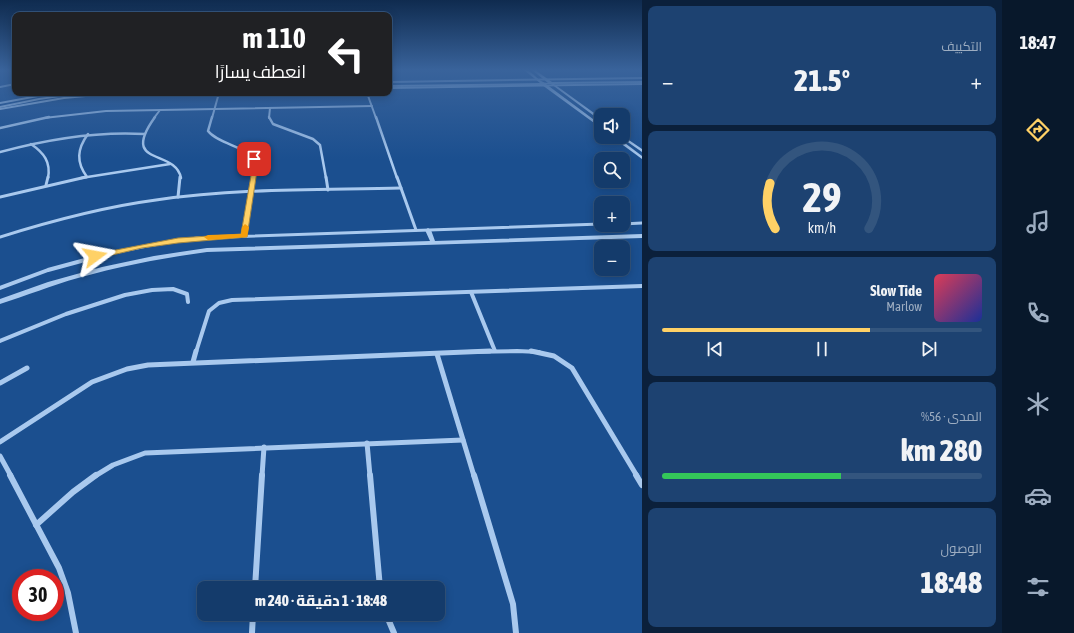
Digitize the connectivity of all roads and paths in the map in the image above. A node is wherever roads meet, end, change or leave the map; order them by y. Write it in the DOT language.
graph roads {
  1 [pos="27,100"];
  2 [pos="33,100"];
  3 [pos="37,100"];
  4 [pos="52,100"];
  5 [pos="217,100"];
  6 [pos="370,100"];
  7 [pos="564,100"];
  8 [pos="574,100"];
  9 [pos="0,106"];
  10 [pos="372,106"];
  11 [pos="270,108"];
  12 [pos="214,109"];
  13 [pos="160,110"];
  14 [pos="594,115"];
  15 [pos="594,122"];
  16 [pos="0,128"];
  17 [pos="88,134"];
  18 [pos="145,134"];
  19 [pos="630,142"];
  20 [pos="31,144"];
  21 [pos="623,144"];
  22 [pos="642,151"];
  23 [pos="0,152"];
  24 [pos="642,158"];
  25 [pos="170,164"];
  26 [pos="87,177"];
  27 [pos="46,185"];
  28 [pos="401,188"];
  29 [pos="328,190"];
  30 [pos="251,192"];
  31 [pos="0,197"];
  32 [pos="178,197"];
  33 [pos="642,223"];
  34 [pos="594,224"];
  35 [pos="630,224"];
  36 [pos="416,230"];
  37 [pos="428,230"];
  38 [pos="244,236"];
  39 [pos="642,236"];
  40 [pos="0,237"];
  41 [pos="433,242"];
  42 [pos="642,286"];
  43 [pos="0,288"];
  44 [pos="470,292"];
  45 [pos="0,302"];
  46 [pos="188,302"];
  47 [pos="0,342"];
  48 [pos="495,351"];
  49 [pos="437,354"];
  50 [pos="193,362"];
  51 [pos="27,368"];
  52 [pos="0,383"];
  53 [pos="463,440"];
  54 [pos="0,442"];
  55 [pos="367,443"];
  56 [pos="264,447"];
  57 [pos="0,456"];
  58 [pos="642,485"];
  59 [pos="36,525"];
  60 [pos="255,581"];
  61 [pos="379,581"];
  62 [pos="253,621"];
  63 [pos="389,621"];
  64 [pos="76,633"];
  65 [pos="252,633"];
  66 [pos="394,633"];
  67 [pos="516,633"];
  1 -- 9 [label="street"];
  2 -- 9 [label="street"];
  3 -- 9 [label="street"];
  4 -- 9 [label="street"];
  5 -- 12 [label="street"];
  6 -- 10 [label="street"];
  7 -- 15 [label="street"];
  8 -- 14 [label="street"];
  10 -- 11 [label="street"];
  10 -- 28 [label="street"];
  11 -- 12 [label="street"];
  11 -- 29 [label="street"];
  12 -- 13 [label="street"];
  12 -- 30 [label="street"];
  13 -- 16 [label="street"];
  13 -- 18 [label="street"];
  17 -- 18 [label="street"];
  17 -- 20 [label="street"];
  17 -- 26 [label="street"];
  18 -- 25 [label="street"];
  19 -- 22 [label="street"];
  20 -- 23 [label="street"];
  20 -- 27 [label="street"];
  21 -- 24 [label="street"];
  25 -- 26 [label="street"];
  25 -- 32 [label="street"];
  26 -- 27 [label="street"];
  27 -- 31 [label="street"];
  28 -- 29 [label="street"];
  28 -- 36 [label="street"];
  29 -- 30 [label="street"];
  30 -- 32 [label="street"];
  30 -- 38 [label="street"];
  32 -- 40 [label="street"];
  33 -- 35 [label="street"];
  34 -- 37 [label="street"];
  36 -- 37 [label="street"];
  36 -- 38 [label="street"];
  37 -- 41 [label="street"];
  38 -- 43 [label="street"];
  39 -- 41 [label="street"];
  41 -- 45 [label="street"];
  42 -- 44 [label="street"];
  44 -- 48 [label="street"];
  44 -- 50 [label="street"];
  46 -- 47 [label="street"];
  48 -- 49 [label="street"];
  48 -- 58 [label="street"];
  49 -- 50 [label="street"];
  49 -- 53 [label="street"];
  50 -- 54 [label="street"];
  51 -- 52 [label="street"];
  53 -- 55 [label="street"];
  53 -- 67 [label="street"];
  55 -- 56 [label="street"];
  55 -- 61 [label="street"];
  56 -- 59 [label="street"];
  56 -- 60 [label="street"];
  57 -- 59 [label="street"];
  59 -- 64 [label="street"];
  62 -- 65 [label="street"];
  63 -- 66 [label="street"];
}
